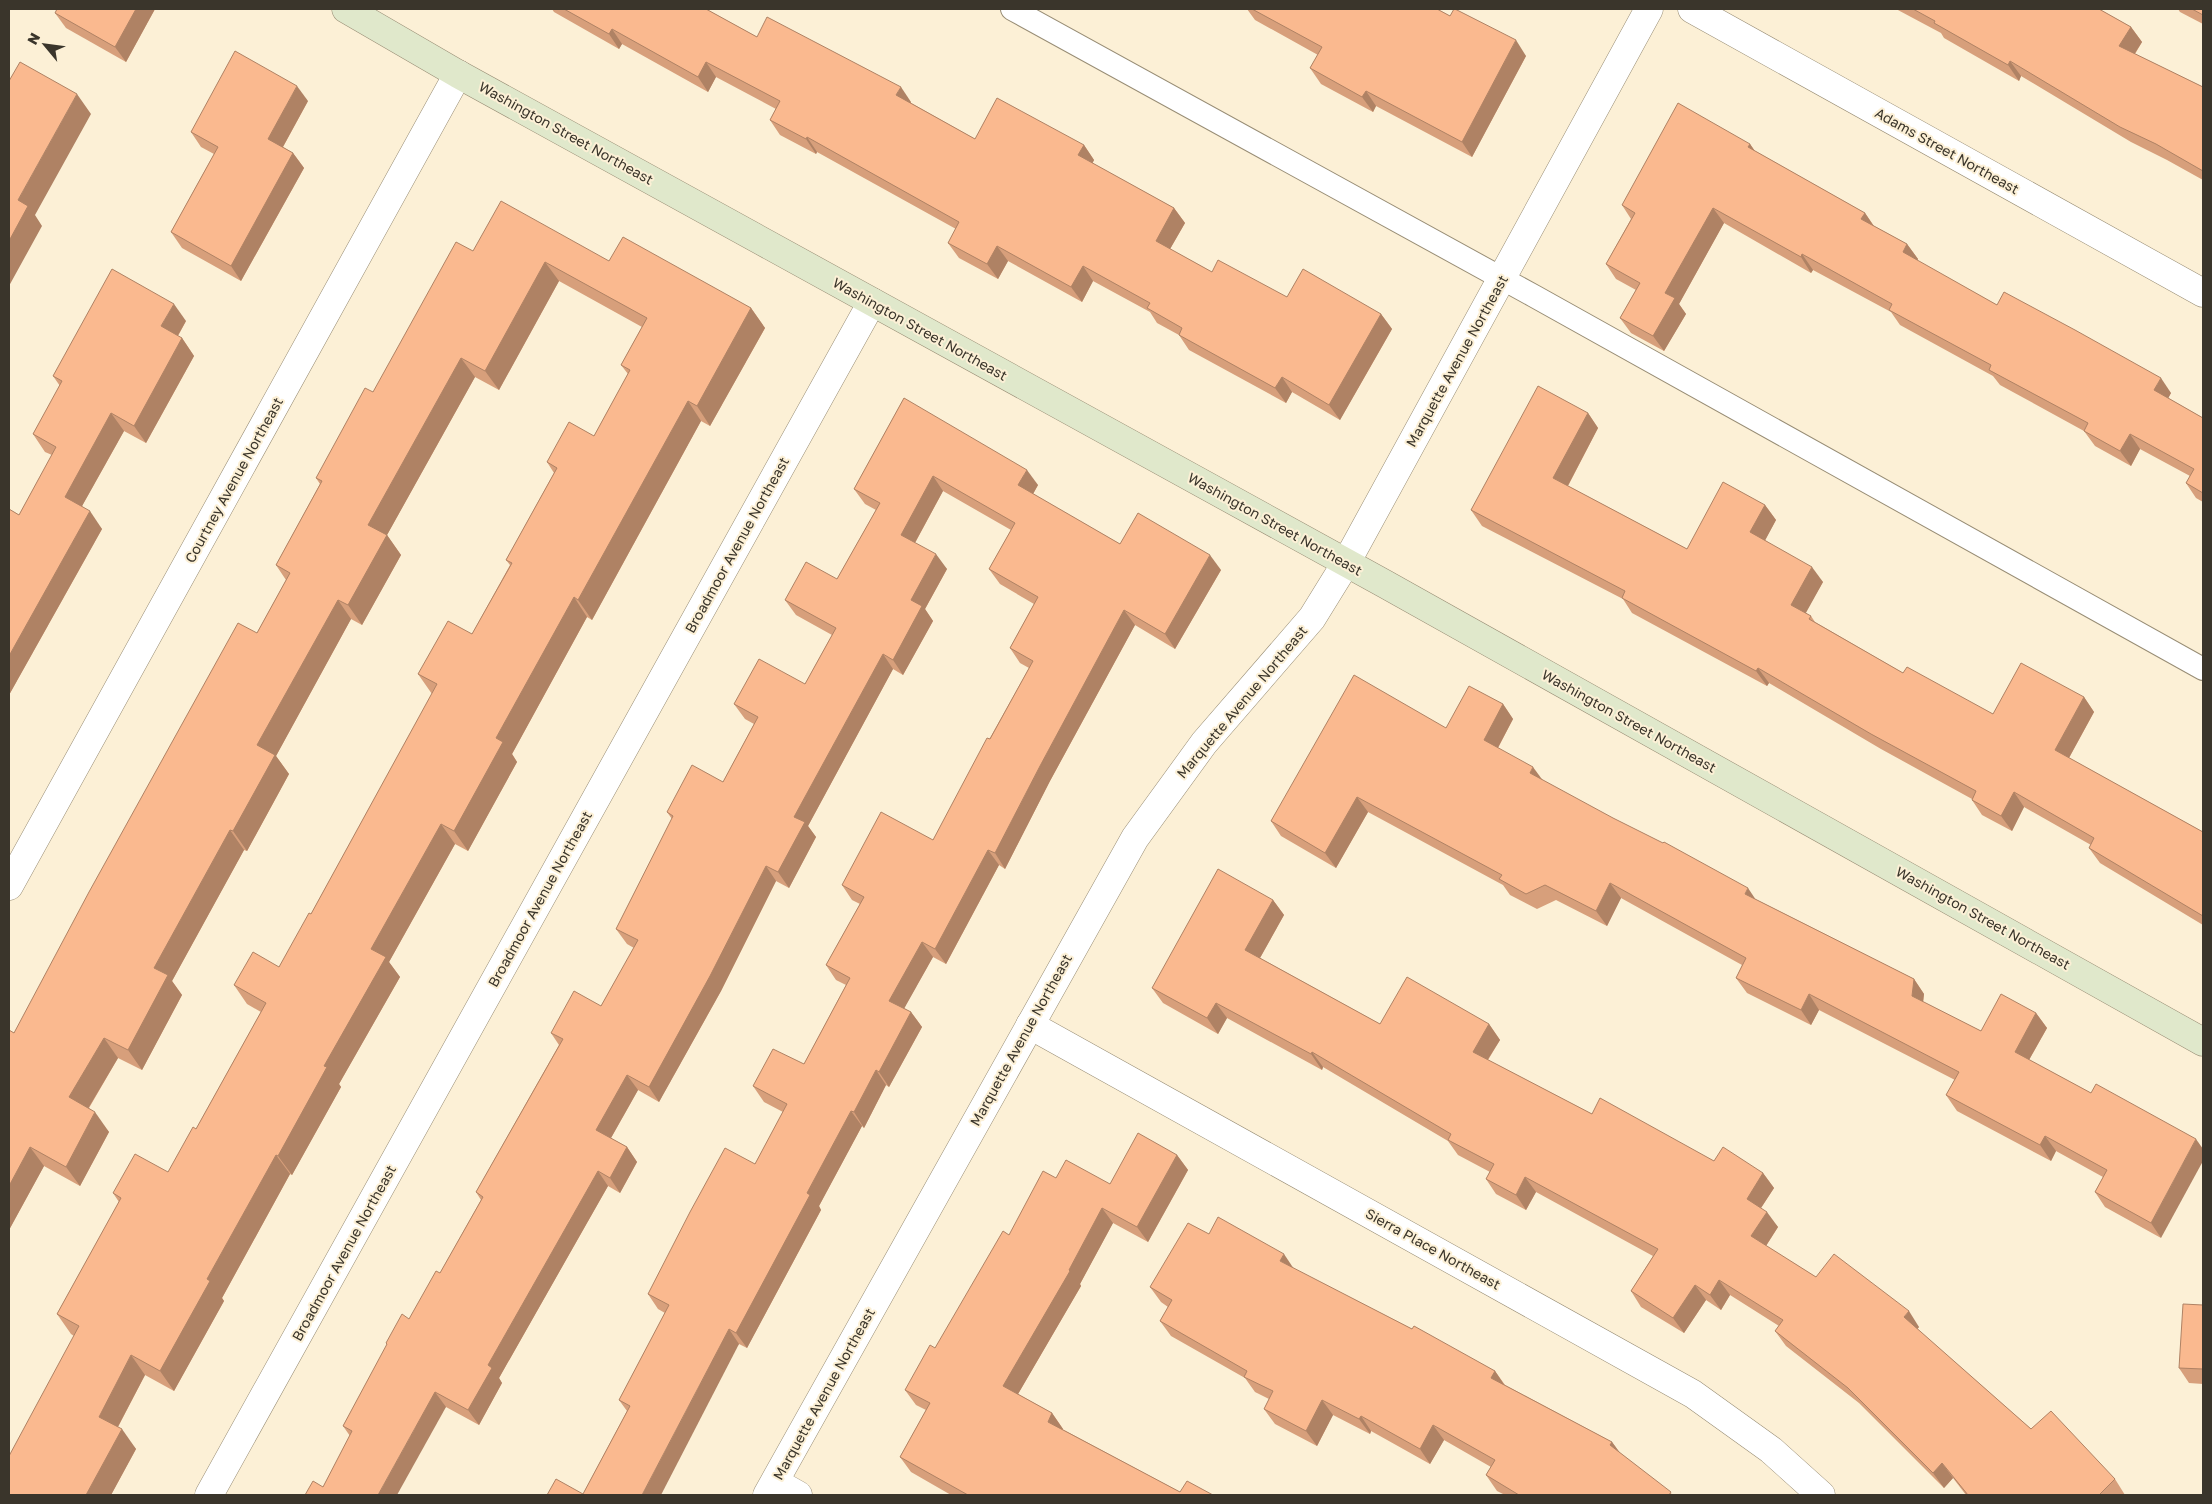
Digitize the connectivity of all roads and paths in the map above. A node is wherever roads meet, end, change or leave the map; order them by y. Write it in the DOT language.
graph roads {
  1 [pos="346,9"];
  2 [pos="1012,9"];
  3 [pos="1649,9"];
  4 [pos="1692,9"];
  5 [pos="458,74"];
  6 [pos="1502,278"];
  7 [pos="2203,293"];
  8 [pos="872,302"];
  9 [pos="1346,563"];
  10 [pos="2203,669"];
  11 [pos="9,886"];
  12 [pos="1030,1025"];
  13 [pos="2203,1042"];
  14 [pos="780,1491"];
  15 [pos="209,1495"];
  16 [pos="1822,1495"];
  1 -- 5 [label="street, Washington Street Northeast"];
  2 -- 6 [label="lane"];
  3 -- 6 [label="street, Marquette Avenue Northeast"];
  4 -- 7 [label="street, Adams Street Northeast"];
  5 -- 8 [label="street, Washington Street Northeast"];
  5 -- 11 [label="street, Courtney Avenue Northeast"];
  6 -- 9 [label="street, Marquette Avenue Northeast"];
  6 -- 10 [label="lane"];
  8 -- 9 [label="street, Washington Street Northeast"];
  8 -- 15 [label="street, Broadmoor Avenue Northeast"];
  9 -- 12 [label="street, Marquette Avenue Northeast"];
  9 -- 13 [label="street, Washington Street Northeast"];
  12 -- 14 [label="street, Marquette Avenue Northeast"];
  12 -- 16 [label="street, Sierra Place Northeast"];
}
